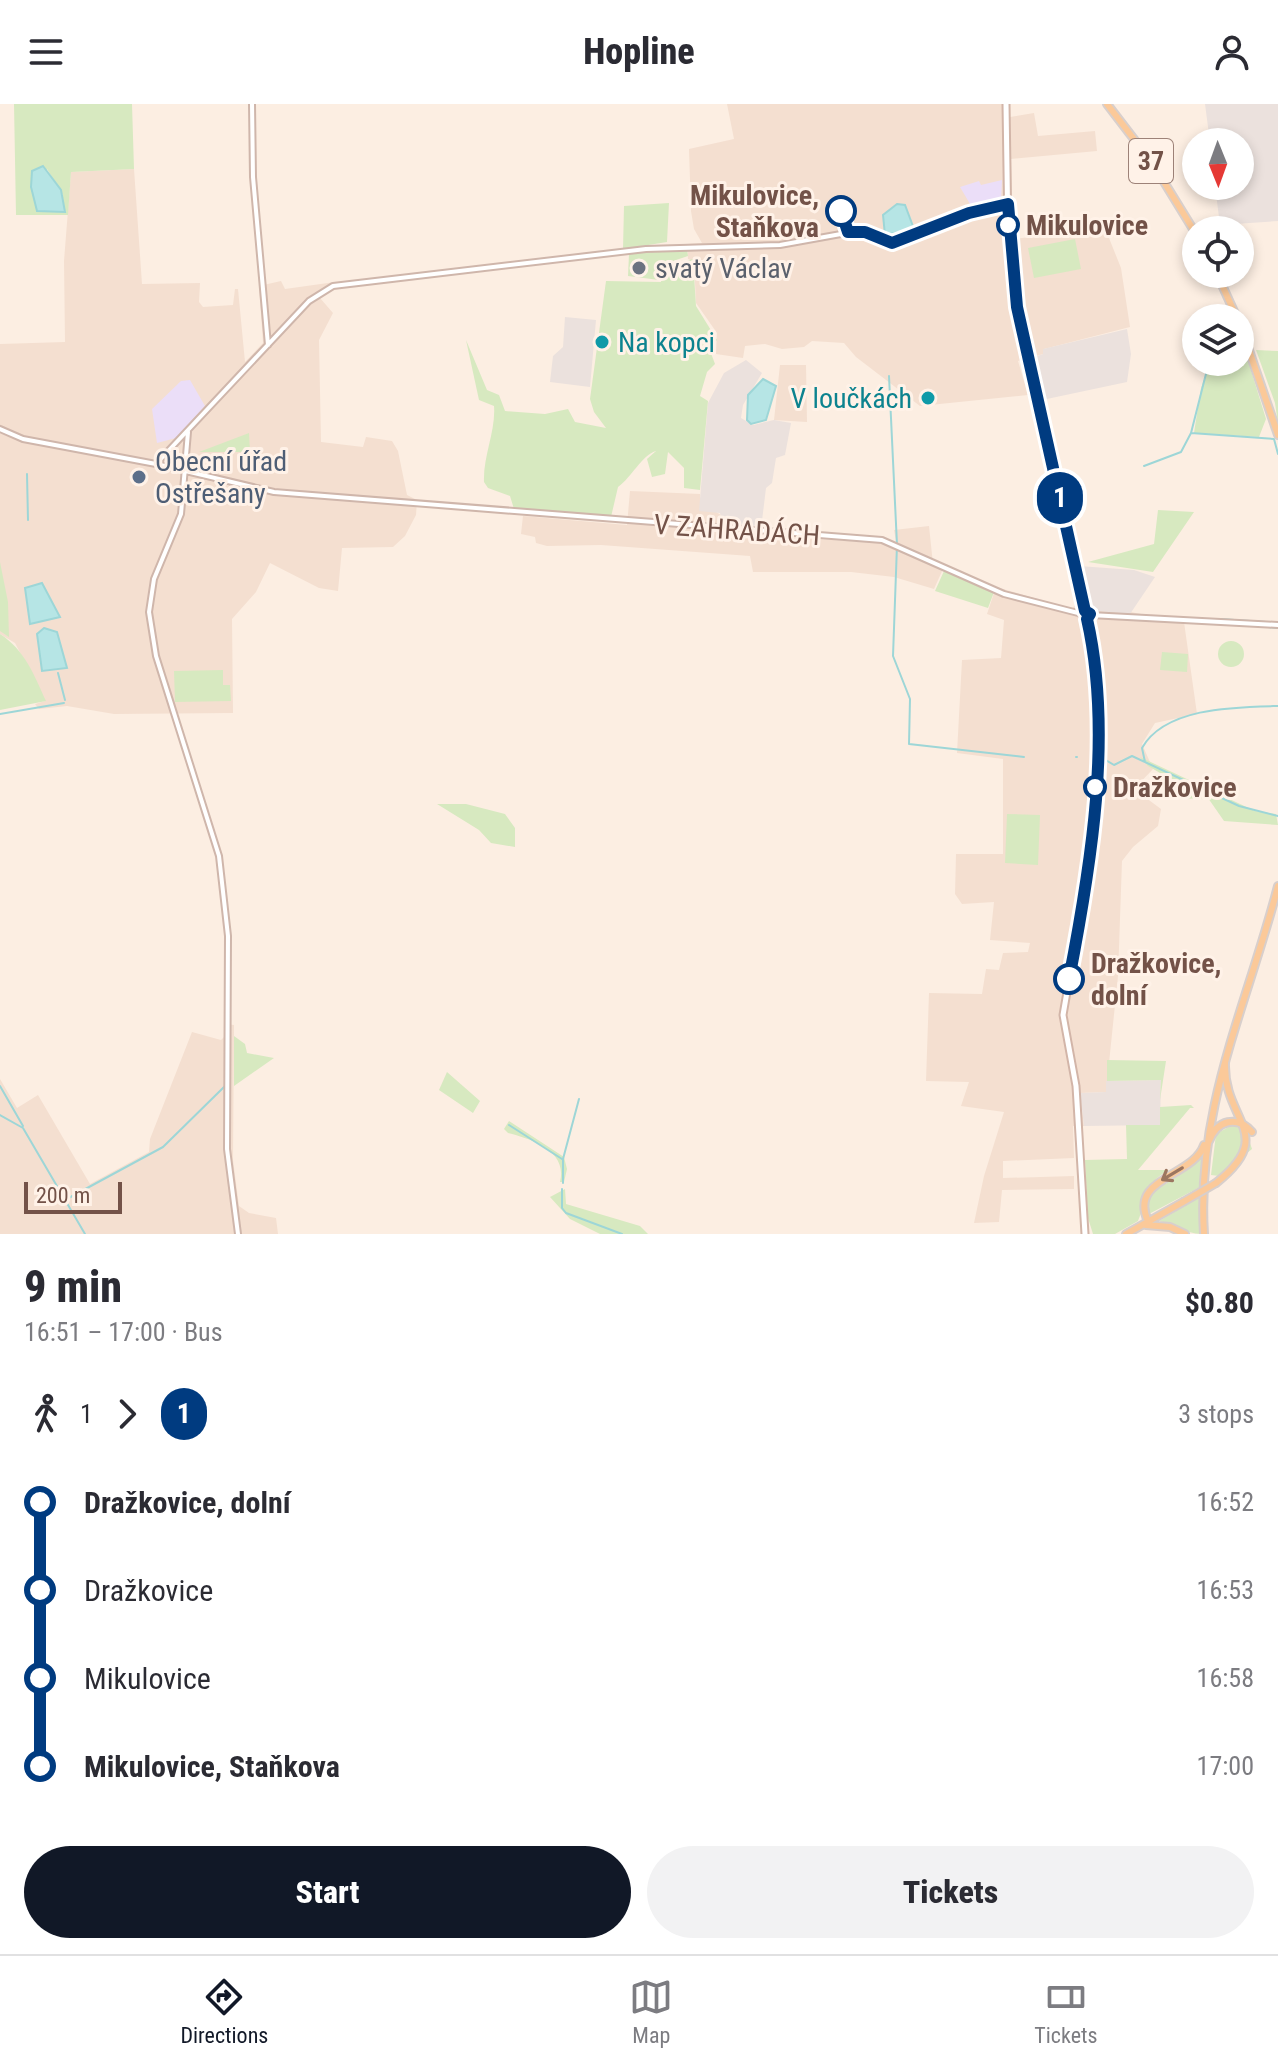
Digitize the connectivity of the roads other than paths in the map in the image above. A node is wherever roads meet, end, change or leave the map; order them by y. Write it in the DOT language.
graph roads {
  1 [pos="252,104"];
  2 [pos="1006,104"];
  3 [pos="1107,104"];
  4 [pos="1008,204"];
  5 [pos="1185,216"];
  6 [pos="268,345"];
  7 [pos="1254,365"];
  8 [pos="0,429"];
  9 [pos="188,429"];
  10 [pos="1278,435"];
  11 [pos="156,464"];
  12 [pos="185,471"];
  13 [pos="1086,615"];
  14 [pos="1278,625"];
  15 [pos="1278,886"];
  16 [pos="1227,1048"];
  17 [pos="1208,1130"];
  18 [pos="1205,1156"];
  19 [pos="1245,1166"];
  20 [pos="1145,1223"];
  21 [pos="238,1234"];
  22 [pos="1085,1234"];
  23 [pos="1126,1234"];
  24 [pos="1185,1234"];
  25 [pos="1204,1234"];
  1 -- 6 [label="street"];
  2 -- 4 [label="main road"];
  3 -- 5 [label="main road, 37"];
  4 -- 6 [label="street"];
  4 -- 13 [label="main road"];
  6 -- 9 [label="street"];
  7 -- 10 [label="main road"];
  8 -- 11 [label="street, V ZAHRADÁCH"];
  9 -- 11 [label="street"];
  9 -- 12 [label="street"];
  11 -- 12 [label="street, V ZAHRADÁCH"];
  12 -- 13 [label="street, V ZAHRADÁCH"];
  12 -- 21 [label="street"];
  13 -- 14 [label="street, V ZAHRADÁCH"];
  13 -- 22 [label="main road"];
  15 -- 16 [label="main road"];
  16 -- 17 [label="main road"];
  16 -- 18 [label="main road"];
  17 -- 18 [label="main road"];
  17 -- 20 [label="main road, one-way"];
  18 -- 25 [label="main road"];
  19 -- 20 [label="main road, bridge"];
  20 -- 23 [label="main road"];
  20 -- 24 [label="main road"];
}
